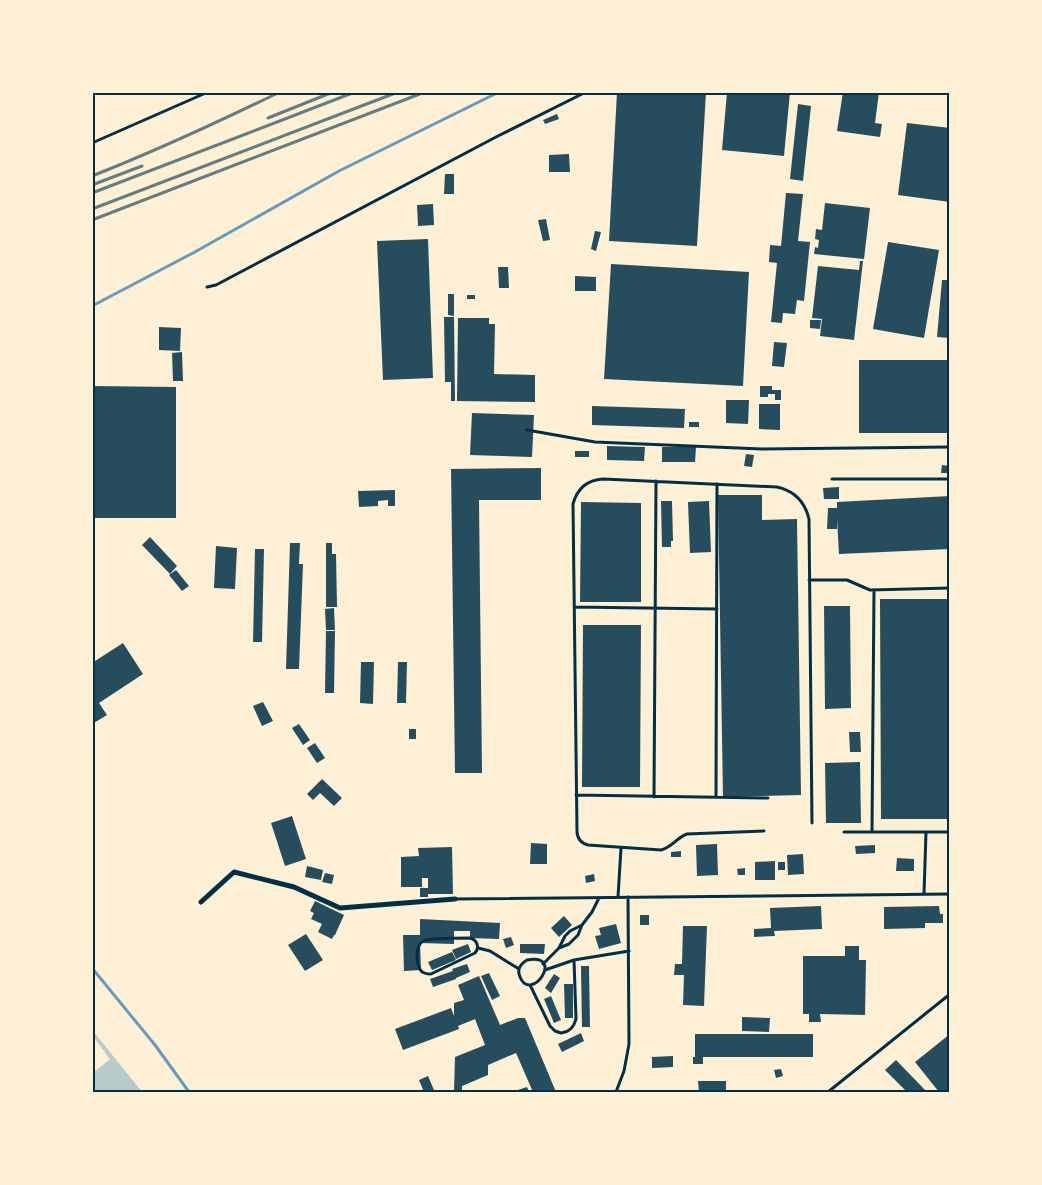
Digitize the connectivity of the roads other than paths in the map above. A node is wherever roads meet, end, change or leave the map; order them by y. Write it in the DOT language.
graph roads {
  1 [pos="208,92"];
  2 [pos="586,92"];
  3 [pos="92,143"];
  4 [pos="208,287"];
  5 [pos="527,430"];
  6 [pos="950,447"];
  7 [pos="950,478"];
  8 [pos="832,479"];
  9 [pos="656,481"];
  10 [pos="717,484"];
  11 [pos="810,580"];
  12 [pos="950,588"];
  13 [pos="874,590"];
  14 [pos="575,607"];
  15 [pos="655,608"];
  16 [pos="716,609"];
  17 [pos="576,796"];
  18 [pos="654,797"];
  19 [pos="716,797"];
  20 [pos="768,798"];
  21 [pos="812,824"];
  22 [pos="764,832"];
  23 [pos="844,832"];
  24 [pos="872,832"];
  25 [pos="926,832"];
  26 [pos="950,832"];
  27 [pos="621,848"];
  28 [pos="924,894"];
  29 [pos="950,894"];
  30 [pos="618,897"];
  31 [pos="628,897"];
  32 [pos="599,898"];
  33 [pos="455,899"];
  34 [pos="201,902"];
  35 [pos="582,925"];
  36 [pos="478,948"];
  37 [pos="559,948"];
  38 [pos="629,951"];
  39 [pos="574,960"];
  40 [pos="543,964"];
  41 [pos="519,969"];
  42 [pos="545,970"];
  43 [pos="530,985"];
  44 [pos="950,994"];
  45 [pos="616,1092"];
  46 [pos="828,1092"];
  1 -- 3 [label="lane"];
  2 -- 4 [label="lane"];
  5 -- 6 [label="lane"];
  7 -- 8 [label="lane"];
  9 -- 10 [label="lane"];
  9 -- 14 [label="lane"];
  9 -- 15 [label="lane"];
  10 -- 11 [label="lane"];
  10 -- 16 [label="lane"];
  11 -- 13 [label="lane"];
  11 -- 21 [label="lane"];
  12 -- 13 [label="lane"];
  13 -- 24 [label="lane"];
  14 -- 15 [label="lane"];
  14 -- 17 [label="lane"];
  15 -- 16 [label="lane"];
  15 -- 18 [label="lane"];
  16 -- 19 [label="lane"];
  17 -- 18 [label="lane"];
  17 -- 27 [label="lane"];
  18 -- 19 [label="lane"];
  19 -- 20 [label="lane"];
  22 -- 27 [label="lane"];
  23 -- 24 [label="lane"];
  24 -- 25 [label="lane"];
  25 -- 26 [label="lane"];
  25 -- 28 [label="lane"];
  27 -- 30 [label="lane"];
  28 -- 29 [label="lane"];
  28 -- 31 [label="lane"];
  30 -- 31 [label="lane"];
  30 -- 32 [label="lane"];
  31 -- 38 [label="lane"];
  32 -- 33 [label="lane"];
  32 -- 35 [label="lane"];
  33 -- 34 [label="street"];
  35 -- 37 [label="lane"];
  35 -- 37 [label="lane"];
  36 -- 36 [label="lane"];
  36 -- 41 [label="lane"];
  37 -- 40 [label="lane"];
  38 -- 39 [label="lane"];
  38 -- 45 [label="lane"];
  39 -- 42 [label="lane"];
  39 -- 43 [label="lane"];
  40 -- 41 [label="lane"];
  40 -- 42 [label="lane"];
  41 -- 43 [label="lane"];
  42 -- 43 [label="lane"];
  44 -- 46 [label="lane"];
}
